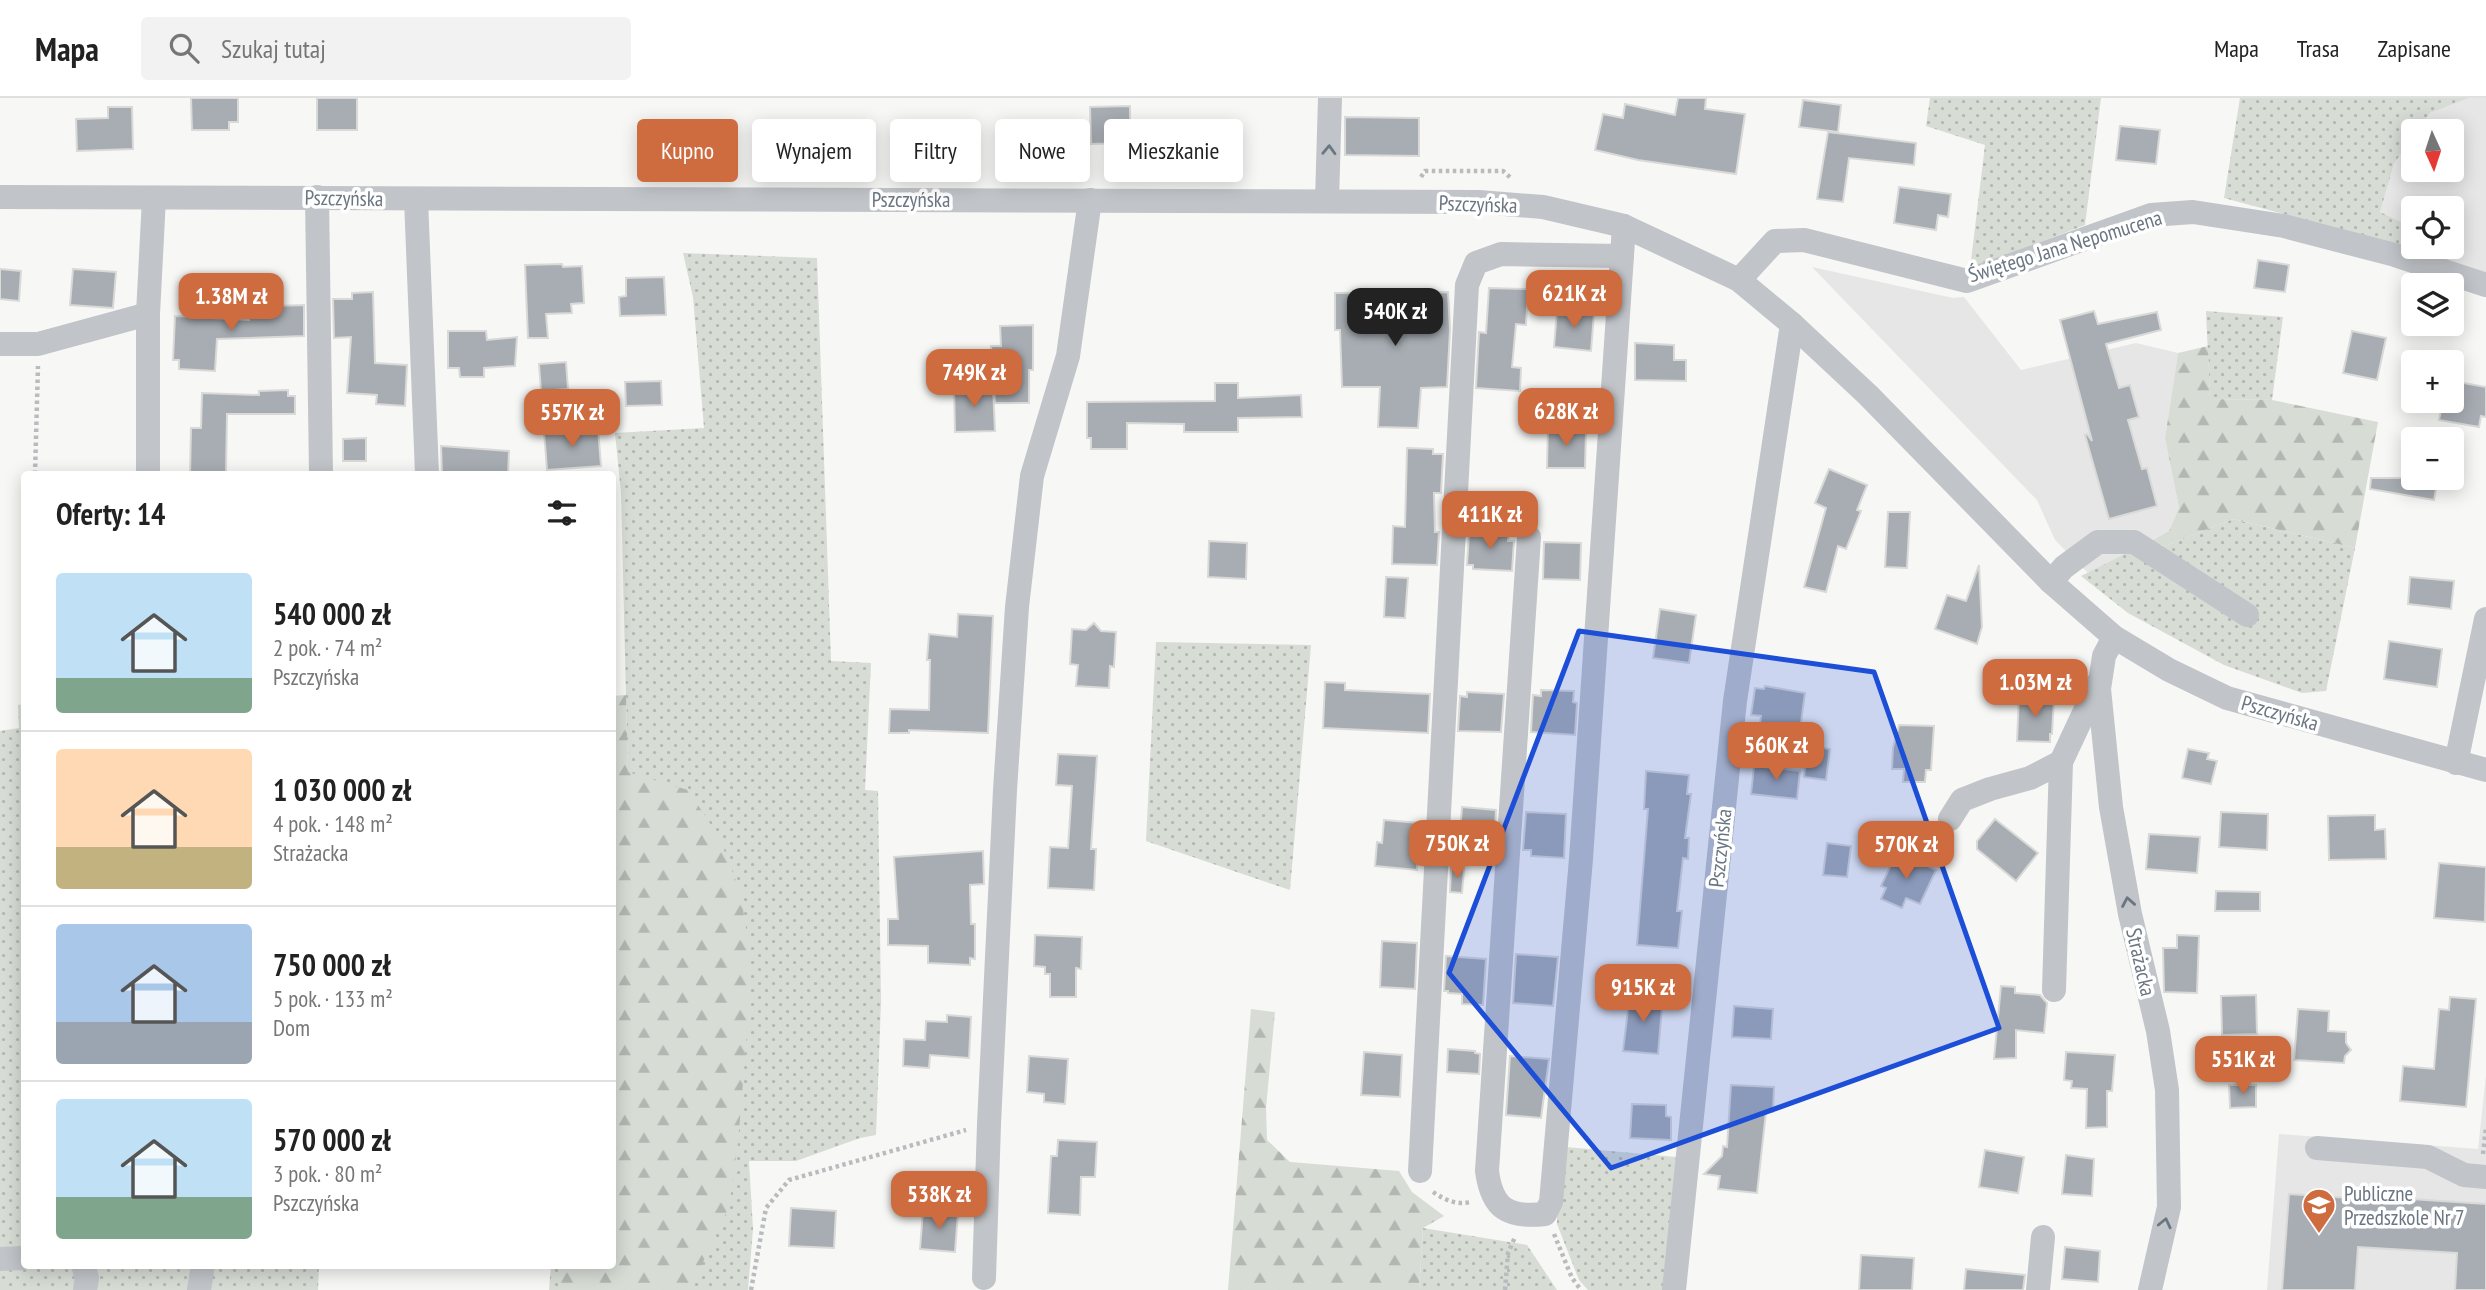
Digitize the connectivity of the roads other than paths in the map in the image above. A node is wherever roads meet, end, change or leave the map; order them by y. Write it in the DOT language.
graph roads {
  1 [pos="1330,98"];
  2 [pos="0,197"];
  3 [pos="317,197"];
  4 [pos="154,198"];
  5 [pos="416,199"];
  6 [pos="1090,200"];
  7 [pos="1327,201"];
  8 [pos="1624,226"];
  9 [pos="1622,256"];
  10 [pos="1740,280"];
  11 [pos="2486,285"];
  12 [pos="148,314"];
  13 [pos="1792,324"];
  14 [pos="0,344"];
  15 [pos="148,471"];
  16 [pos="321,471"];
  17 [pos="427,471"];
  18 [pos="1529,537"];
  19 [pos="2051,582"];
  20 [pos="2247,615"];
  21 [pos="2486,619"];
  22 [pos="2106,657"];
  23 [pos="2062,762"];
  24 [pos="2456,763"];
  25 [pos="2486,770"];
  26 [pos="1951,819"];
  27 [pos="2054,990"];
  28 [pos="2317,1148"];
  29 [pos="1420,1171"];
  30 [pos="2486,1177"];
  31 [pos="2043,1237"];
  32 [pos="21,1258"];
  33 [pos="0,1259"];
  34 [pos="84,1269"];
  35 [pos="202,1269"];
  36 [pos="984,1278"];
  37 [pos="85,1290"];
  38 [pos="199,1290"];
  39 [pos="1674,1290"];
  40 [pos="2038,1290"];
  41 [pos="2150,1290"];
  7 -- 1 [label="street, one-way"];
  2 -- 4 [label="street, Pszczyńska"];
  3 -- 4 [label="street, Pszczyńska"];
  3 -- 5 [label="street, Pszczyńska"];
  3 -- 16 [label="street"];
  4 -- 12 [label="street"];
  5 -- 6 [label="street, Pszczyńska"];
  5 -- 17 [label="street"];
  6 -- 7 [label="street, Pszczyńska"];
  6 -- 36 [label="street"];
  7 -- 8 [label="street, Pszczyńska"];
  8 -- 9 [label="street"];
  8 -- 10 [label="street, Pszczyńska"];
  9 -- 18 [label="street"];
  9 -- 29 [label="street"];
  10 -- 11 [label="street, Świętego Jana Nepomucena"];
  10 -- 13 [label="street, Pszczyńska"];
  12 -- 14 [label="street"];
  12 -- 15 [label="street"];
  13 -- 19 [label="street, Pszczyńska"];
  13 -- 39 [label="street, Pszczyńska"];
  19 -- 20 [label="street"];
  19 -- 22 [label="street, Pszczyńska"];
  21 -- 24 [label="street"];
  22 -- 23 [label="street"];
  22 -- 24 [label="street, Pszczyńska"];
  41 -- 22 [label="street, Strażacka, one-way"];
  23 -- 26 [label="street"];
  23 -- 27 [label="street"];
  24 -- 25 [label="street, Pszczyńska"];
  28 -- 30 [label="street"];
  31 -- 40 [label="street"];
  32 -- 33 [label="street"];
  34 -- 37 [label="street"];
  35 -- 38 [label="street"];
}
